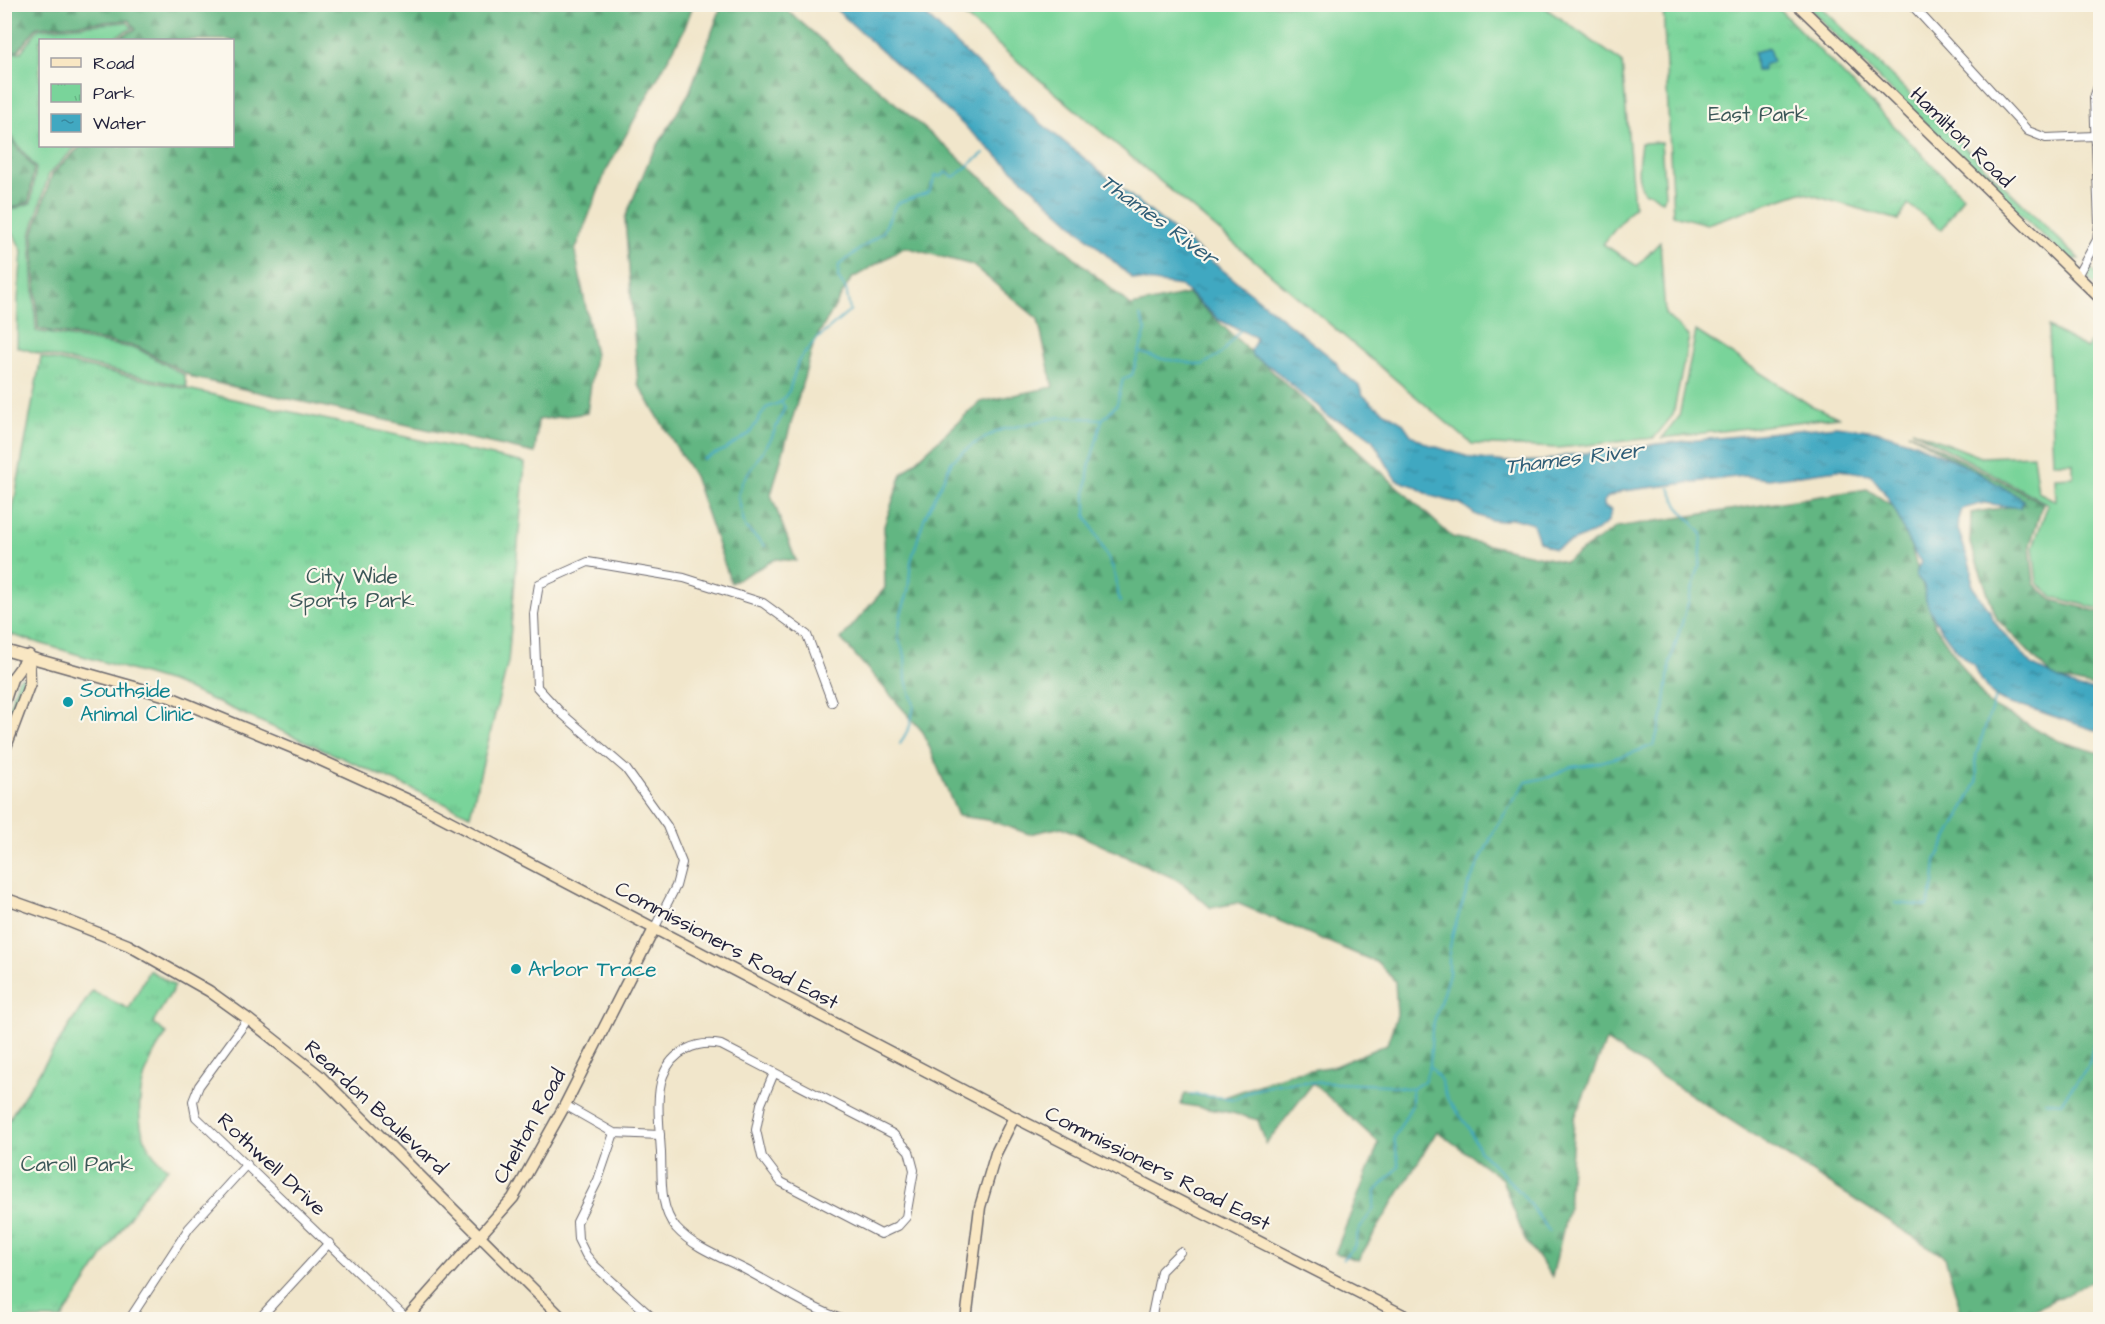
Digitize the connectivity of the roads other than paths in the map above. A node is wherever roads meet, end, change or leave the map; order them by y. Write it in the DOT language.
graph roads {
  1 [pos="1797,4"];
  2 [pos="1911,4"];
  3 [pos="2100,80"];
  4 [pos="2095,136"];
  5 [pos="2077,276"];
  6 [pos="2100,298"];
  7 [pos="4,650"];
  8 [pos="29,656"];
  9 [pos="832,702"];
  10 [pos="4,703"];
  11 [pos="4,752"];
  12 [pos="4,898"];
  13 [pos="654,929"];
  14 [pos="248,1019"];
  15 [pos="774,1073"];
  16 [pos="565,1105"];
  17 [pos="1014,1117"];
  18 [pos="614,1133"];
  19 [pos="660,1136"];
  20 [pos="248,1164"];
  21 [pos="481,1235"];
  22 [pos="329,1243"];
  23 [pos="1180,1252"];
  24 [pos="406,1319"];
  25 [pos="129,1320"];
  26 [pos="258,1320"];
  27 [pos="564,1320"];
  28 [pos="655,1320"];
  29 [pos="844,1320"];
  30 [pos="966,1320"];
  31 [pos="1151,1320"];
  32 [pos="1413,1320"];
  1 -- 5 [label="main road, Hamilton Road"];
  2 -- 4 [label="street"];
  3 -- 4 [label="street"];
  4 -- 5 [label="street"];
  5 -- 6 [label="main road, Hamilton Road"];
  7 -- 8 [label="main road, Commissioners Road East"];
  8 -- 10 [label="main road"];
  8 -- 11 [label="main road"];
  8 -- 13 [label="main road, Commissioners Road East"];
  9 -- 13 [label="street"];
  12 -- 14 [label="main road, Reardon Boulevard"];
  13 -- 16 [label="main road, Chelton Road"];
  13 -- 17 [label="main road, Commissioners Road East"];
  14 -- 20 [label="street, Rothwell Drive"];
  14 -- 21 [label="main road, Reardon Boulevard"];
  15 -- 15 [label="street"];
  15 -- 19 [label="street"];
  16 -- 18 [label="street"];
  16 -- 21 [label="main road, Chelton Road"];
  17 -- 30 [label="main road"];
  17 -- 32 [label="main road, Commissioners Road East"];
  18 -- 19 [label="street"];
  18 -- 28 [label="street"];
  19 -- 29 [label="street"];
  20 -- 22 [label="street, Rothwell Drive"];
  20 -- 25 [label="street"];
  21 -- 24 [label="main road, Chelton Road"];
  21 -- 27 [label="main road, Reardon Boulevard"];
  22 -- 24 [label="street, Rothwell Drive"];
  22 -- 26 [label="street"];
  23 -- 31 [label="street"];
}
